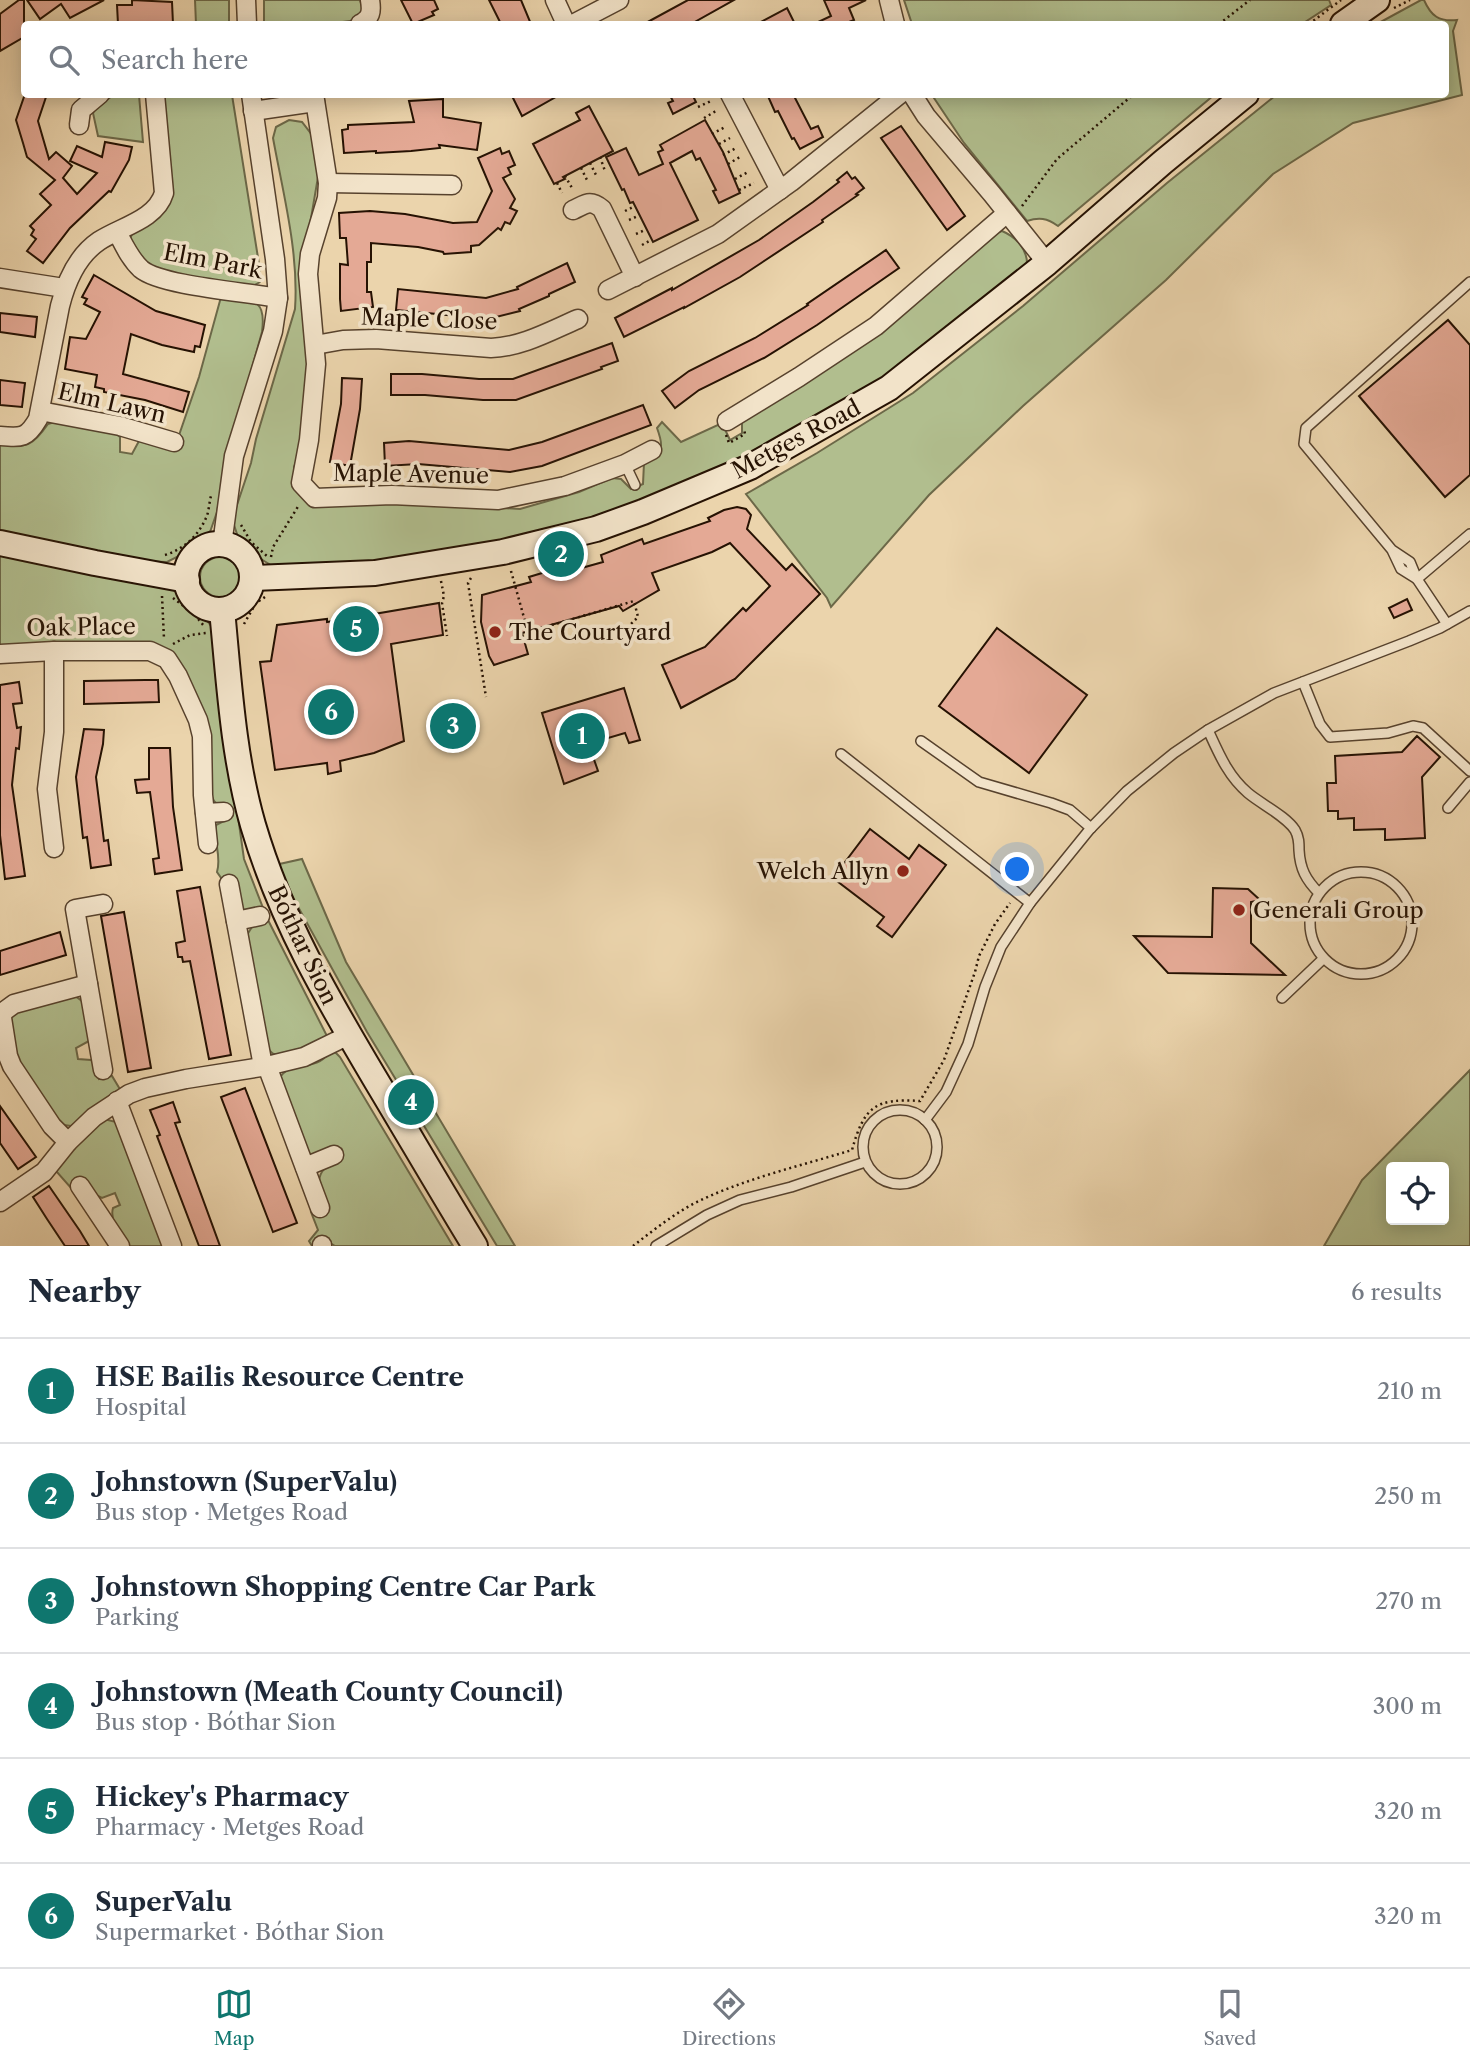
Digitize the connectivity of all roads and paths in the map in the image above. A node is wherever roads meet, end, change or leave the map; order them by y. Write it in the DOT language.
graph roads {
  1 [pos="246,0"];
  2 [pos="370,0"];
  3 [pos="555,0"];
  4 [pos="619,0"];
  5 [pos="889,0"];
  6 [pos="1250,0"];
  7 [pos="1340,0"];
  8 [pos="1373,1"];
  9 [pos="247,21"];
  10 [pos="365,21"];
  11 [pos="565,21"];
  12 [pos="579,21"];
  13 [pos="894,21"];
  14 [pos="1223,21"];
  15 [pos="1313,21"];
  16 [pos="1347,21"];
  17 [pos="95,98"];
  18 [pos="155,98"];
  19 [pos="314,98"];
  20 [pos="732,98"];
  21 [pos="895,98"];
  22 [pos="915,98"];
  23 [pos="1129,98"];
  24 [pos="1241,98"];
  25 [pos="711,101"];
  26 [pos="252,103"];
  27 [pos="698,107"];
  28 [pos="716,111"];
  29 [pos="704,118"];
  30 [pos="79,125"];
  31 [pos="725,127"];
  32 [pos="712,134"];
  33 [pos="730,138"];
  34 [pos="719,144"];
  35 [pos="736,148"];
  36 [pos="723,155"];
  37 [pos="600,157"];
  38 [pos="740,157"];
  39 [pos="590,163"];
  40 [pos="728,164"];
  41 [pos="581,167"];
  42 [pos="605,171"];
  43 [pos="748,172"];
  44 [pos="596,175"];
  45 [pos="565,176"];
  46 [pos="735,179"];
  47 [pos="587,180"];
  48 [pos="328,183"];
  49 [pos="557,183"];
  50 [pos="754,183"];
  51 [pos="452,185"];
  52 [pos="572,188"];
  53 [pos="739,190"];
  54 [pos="780,190"];
  55 [pos="562,193"];
  56 [pos="633,207"];
  57 [pos="573,210"];
  58 [pos="625,211"];
  59 [pos="638,216"];
  60 [pos="1009,217"];
  61 [pos="629,220"];
  62 [pos="645,230"];
  63 [pos="117,232"];
  64 [pos="636,234"];
  65 [pos="651,240"];
  66 [pos="642,245"];
  67 [pos="1047,263"];
  68 [pos="635,277"];
  69 [pos="0,278"];
  70 [pos="1470,282"];
  71 [pos="64,288"];
  72 [pos="608,290"];
  73 [pos="278,298"];
  74 [pos="578,319"];
  75 [pos="315,345"];
  76 [pos="40,411"];
  77 [pos="727,421"];
  78 [pos="0,436"];
  79 [pos="174,442"];
  80 [pos="652,450"];
  81 [pos="625,464"];
  82 [pos="635,485"];
  83 [pos="212,492"];
  84 [pos="310,492"];
  85 [pos="240,521"];
  86 [pos="1470,534"];
  87 [pos="0,543"];
  88 [pos="222,545"];
  89 [pos="159,556"];
  90 [pos="271,559"];
  91 [pos="279,562"];
  92 [pos="510,568"];
  93 [pos="1417,579"];
  94 [pos="187,580"];
  95 [pos="441,580"];
  96 [pos="260,587"];
  97 [pos="222,610"];
  98 [pos="1470,611"];
  99 [pos="1447,624"];
  100 [pos="241,630"];
  101 [pos="624,631"];
  102 [pos="447,636"];
  103 [pos="54,650"];
  104 [pos="0,654"];
  105 [pos="160,655"];
  106 [pos="1303,682"];
  107 [pos="1208,730"];
  108 [pos="921,741"];
  109 [pos="841,754"];
  110 [pos="1470,771"];
  111 [pos="1470,782"];
  112 [pos="1448,808"];
  113 [pos="224,811"];
  114 [pos="205,813"];
  115 [pos="1091,828"];
  116 [pos="208,844"];
  117 [pos="54,848"];
  118 [pos="229,884"];
  119 [pos="1319,892"];
  120 [pos="1010,903"];
  121 [pos="1030,903"];
  122 [pos="103,904"];
  123 [pos="260,916"];
  124 [pos="236,921"];
  125 [pos="1323,959"];
  126 [pos="88,984"];
  127 [pos="1282,998"];
  128 [pos="349,1035"];
  129 [pos="265,1066"];
  130 [pos="103,1070"];
  131 [pos="117,1101"];
  132 [pos="925,1119"];
  133 [pos="68,1142"];
  134 [pos="334,1155"];
  135 [pos="865,1161"];
  136 [pos="305,1167"];
  137 [pos="79,1186"];
  138 [pos="0,1202"];
  139 [pos="320,1208"];
  140 [pos="120,1246"];
  141 [pos="172,1246"];
  142 [pos="475,1246"];
  143 [pos="633,1246"];
  144 [pos="656,1246"];
  1 -- 9 [label="street"];
  2 -- 10 [label="street"];
  3 -- 11 [label="street"];
  4 -- 12 [label="street"];
  5 -- 13 [label="street"];
  6 -- 14 [label="path"];
  7 -- 15 [label="path"];
  8 -- 16 [label="street"];
  17 -- 30 [label="street"];
  18 -- 63 [label="street, Elm Park"];
  19 -- 26 [label="street"];
  19 -- 48 [label="street, Maple Avenue"];
  20 -- 54 [label="street"];
  21 -- 54 [label="street"];
  22 -- 60 [label="street"];
  23 -- 60 [label="path"];
  24 -- 67 [label="street, Metges Road"];
  25 -- 27 [label="path"];
  26 -- 73 [label="street"];
  28 -- 29 [label="path"];
  31 -- 32 [label="path"];
  33 -- 34 [label="path"];
  35 -- 36 [label="path"];
  37 -- 42 [label="path"];
  38 -- 40 [label="path"];
  39 -- 44 [label="path"];
  41 -- 47 [label="path"];
  43 -- 46 [label="path"];
  45 -- 52 [label="path"];
  48 -- 51 [label="street"];
  48 -- 75 [label="street, Maple Avenue"];
  49 -- 55 [label="path"];
  50 -- 53 [label="path"];
  54 -- 68 [label="street"];
  56 -- 58 [label="path"];
  57 -- 68 [label="street"];
  59 -- 61 [label="path"];
  60 -- 67 [label="street"];
  60 -- 77 [label="street"];
  62 -- 64 [label="path"];
  63 -- 71 [label="street, Elm Park"];
  63 -- 73 [label="street, Elm Park"];
  65 -- 66 [label="path"];
  67 -- 96 [label="street, Metges Road"];
  68 -- 72 [label="street"];
  69 -- 71 [label="street"];
  70 -- 93 [label="lane"];
  71 -- 76 [label="street, Elm Park"];
  73 -- 88 [label="street"];
  74 -- 75 [label="street, Maple Close"];
  75 -- 84 [label="street, Maple Avenue"];
  76 -- 78 [label="street, Elm Park"];
  76 -- 79 [label="street, Elm Lawn"];
  80 -- 81 [label="street, Maple Avenue"];
  81 -- 82 [label="lane"];
  81 -- 84 [label="street, Maple Avenue"];
  83 -- 89 [label="path"];
  84 -- 90 [label="path"];
  85 -- 90 [label="path"];
  86 -- 93 [label="lane"];
  87 -- 94 [label="street"];
  88 -- 94 [label="street"];
  88 -- 96 [label="street"];
  90 -- 91 [label="path"];
  92 -- 101 [label="path"];
  93 -- 99 [label="lane"];
  94 -- 97 [label="street"];
  95 -- 102 [label="path"];
  96 -- 97 [label="street"];
  96 -- 100 [label="path"];
  97 -- 128 [label="street, Bóthar Sion"];
  98 -- 99 [label="lane"];
  99 -- 106 [label="lane"];
  103 -- 104 [label="street, Oak Place"];
  103 -- 105 [label="street, Oak Place"];
  103 -- 117 [label="street"];
  105 -- 105 [label="path"];
  105 -- 114 [label="street, Oak Place"];
  106 -- 107 [label="lane"];
  106 -- 110 [label="lane"];
  107 -- 115 [label="lane"];
  107 -- 119 [label="lane"];
  108 -- 115 [label="lane"];
  109 -- 121 [label="lane"];
  111 -- 112 [label="lane"];
  113 -- 114 [label="street"];
  114 -- 116 [label="street, Oak Place"];
  115 -- 121 [label="lane"];
  118 -- 124 [label="street"];
  119 -- 125 [label="lane"];
  119 -- 125 [label="lane"];
  120 -- 143 [label="path"];
  121 -- 132 [label="lane"];
  122 -- 126 [label="street"];
  123 -- 124 [label="street"];
  124 -- 129 [label="street"];
  125 -- 127 [label="lane"];
  126 -- 130 [label="street"];
  126 -- 133 [label="street"];
  128 -- 129 [label="street"];
  128 -- 142 [label="street, Bóthar Sion"];
  129 -- 131 [label="street"];
  129 -- 136 [label="street"];
  131 -- 133 [label="street"];
  131 -- 141 [label="street"];
  132 -- 135 [label="lane"];
  132 -- 135 [label="lane"];
  133 -- 138 [label="street"];
  134 -- 136 [label="street"];
  135 -- 144 [label="lane"];
  136 -- 139 [label="street"];
  137 -- 140 [label="street"];
}
